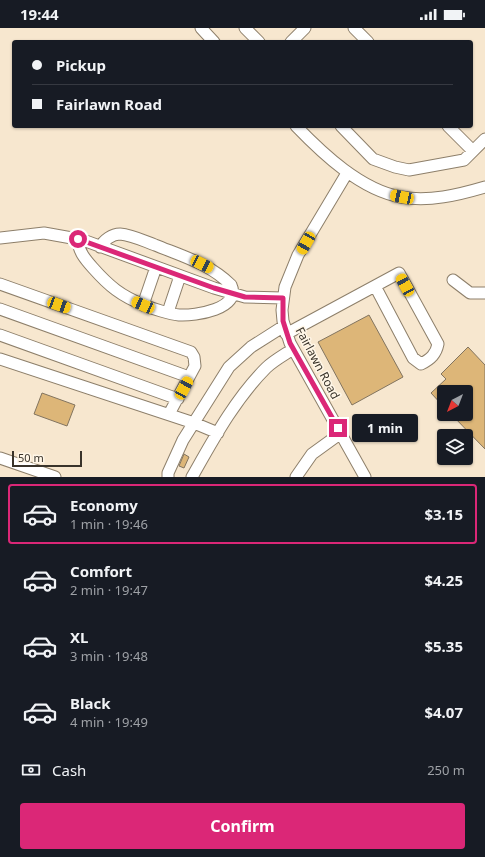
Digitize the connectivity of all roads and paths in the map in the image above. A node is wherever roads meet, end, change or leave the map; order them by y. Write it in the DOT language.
graph roads {
  1 [pos="244,28"];
  2 [pos="305,28"];
  3 [pos="354,28"];
  4 [pos="203,29"];
  5 [pos="212,40"];
  6 [pos="257,40"];
  7 [pos="293,40"];
  8 [pos="366,40"];
  9 [pos="301,128"];
  10 [pos="343,128"];
  11 [pos="450,128"];
  12 [pos="485,139"];
  13 [pos="473,151"];
  14 [pos="347,173"];
  15 [pos="485,187"];
  16 [pos="0,238"];
  17 [pos="78,239"];
  18 [pos="100,246"];
  19 [pos="156,267"];
  20 [pos="180,276"];
  21 [pos="453,280"];
  22 [pos="0,284"];
  23 [pos="375,286"];
  24 [pos="485,293"];
  25 [pos="232,294"];
  26 [pos="283,298"];
  27 [pos="143,305"];
  28 [pos="0,309"];
  29 [pos="168,312"];
  30 [pos="285,330"];
  31 [pos="0,335"];
  32 [pos="293,349"];
  33 [pos="0,359"];
  34 [pos="190,377"];
  35 [pos="178,399"];
  36 [pos="169,414"];
  37 [pos="194,423"];
  38 [pos="218,433"];
  39 [pos="341,433"];
  40 [pos="0,458"];
  41 [pos="55,477"];
  42 [pos="168,477"];
  43 [pos="192,477"];
  44 [pos="296,477"];
  45 [pos="365,477"];
  1 -- 6 [label="street"];
  2 -- 7 [label="street"];
  3 -- 8 [label="street"];
  4 -- 5 [label="street"];
  9 -- 14 [label="street"];
  10 -- 13 [label="street"];
  11 -- 13 [label="street"];
  12 -- 13 [label="street"];
  14 -- 15 [label="street"];
  14 -- 26 [label="street, Fairlawn Road"];
  16 -- 17 [label="street"];
  17 -- 18 [label="street"];
  17 -- 27 [label="street"];
  18 -- 19 [label="street"];
  18 -- 25 [label="street"];
  19 -- 20 [label="street"];
  19 -- 27 [label="street"];
  20 -- 25 [label="street"];
  20 -- 29 [label="street"];
  21 -- 24 [label="street"];
  22 -- 34 [label="street"];
  23 -- 23 [label="street"];
  23 -- 30 [label="street"];
  25 -- 26 [label="street"];
  25 -- 29 [label="street"];
  26 -- 30 [label="street, Fairlawn Road"];
  27 -- 29 [label="street"];
  28 -- 34 [label="street"];
  30 -- 32 [label="street, Fairlawn Road"];
  30 -- 37 [label="street"];
  31 -- 35 [label="street"];
  32 -- 38 [label="street"];
  32 -- 39 [label="street, Fairlawn Road"];
  33 -- 36 [label="street"];
  34 -- 35 [label="street"];
  35 -- 36 [label="street"];
  36 -- 37 [label="street"];
  37 -- 38 [label="street"];
  37 -- 42 [label="street"];
  38 -- 43 [label="street"];
  39 -- 44 [label="street"];
  39 -- 45 [label="street, Fairlawn Road"];
  40 -- 41 [label="street"];
}
